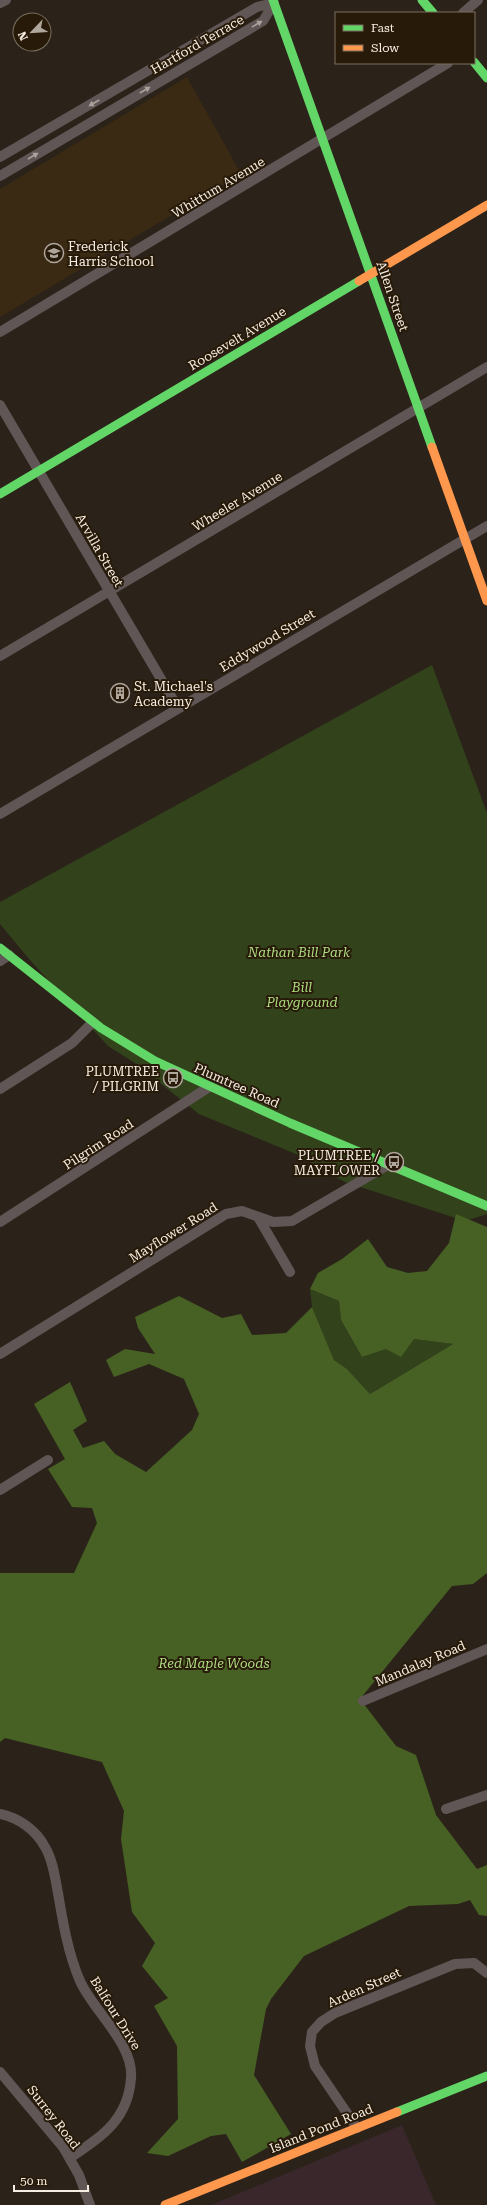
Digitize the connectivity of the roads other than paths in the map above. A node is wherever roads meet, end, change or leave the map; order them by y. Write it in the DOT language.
graph roads {
  1 [pos="6,0"];
  2 [pos="422,0"];
  3 [pos="478,0"];
  4 [pos="274,2"];
  5 [pos="0,3"];
  6 [pos="432,12"];
  7 [pos="464,12"];
  8 [pos="475,63"];
  9 [pos="446,64"];
  10 [pos="487,78"];
  11 [pos="323,140"];
  12 [pos="0,157"];
  13 [pos="0,176"];
  14 [pos="487,205"];
  15 [pos="371,274"];
  16 [pos="0,332"];
  17 [pos="487,367"];
  18 [pos="0,405"];
  19 [pos="418,407"];
  20 [pos="39,471"];
  21 [pos="0,494"];
  22 [pos="487,526"];
  23 [pos="465,539"];
  24 [pos="110,592"];
  25 [pos="487,601"];
  26 [pos="0,656"];
  27 [pos="178,708"];
  28 [pos="0,814"];
  29 [pos="0,948"];
  30 [pos="4,958"];
  31 [pos="93,1022"];
  32 [pos="209,1087"];
  33 [pos="0,1089"];
  34 [pos="388,1165"];
  35 [pos="487,1206"];
  36 [pos="258,1217"];
  37 [pos="0,1222"];
  38 [pos="290,1272"];
  39 [pos="0,1354"];
  40 [pos="48,1460"];
  41 [pos="0,1490"];
  42 [pos="487,1649"];
  43 [pos="363,1701"];
  44 [pos="487,1796"];
  45 [pos="446,1809"];
  46 [pos="0,1814"];
  47 [pos="487,1973"];
  48 [pos="0,2072"];
  49 [pos="487,2076"];
  50 [pos="357,2128"];
  51 [pos="70,2158"];
  52 [pos="90,2205"];
  53 [pos="165,2205"];
  1 -- 5 [label="street"];
  2 -- 6 [label="street"];
  3 -- 7 [label="street"];
  4 -- 11 [label="street, Allen Street"];
  4 -- 12 [label="street, Hartford Terrace, one-way"];
  13 -- 4 [label="street, Hartford Terrace, one-way"];
  8 -- 10 [label="street"];
  9 -- 11 [label="street, Whittum Avenue"];
  11 -- 15 [label="street, Allen Street"];
  11 -- 16 [label="street, Whittum Avenue"];
  14 -- 15 [label="street, Roosevelt Avenue"];
  15 -- 19 [label="street, Allen Street"];
  15 -- 20 [label="street, Roosevelt Avenue"];
  17 -- 19 [label="street, Wheeler Avenue"];
  18 -- 20 [label="street, Arvilla Street"];
  19 -- 23 [label="street, Allen Street"];
  19 -- 24 [label="street, Wheeler Avenue"];
  20 -- 21 [label="street, Roosevelt Avenue"];
  20 -- 24 [label="street, Arvilla Street"];
  22 -- 23 [label="street, Eddywood Street"];
  23 -- 25 [label="street, Allen Street"];
  23 -- 27 [label="street, Eddywood Street"];
  24 -- 26 [label="street, Wheeler Avenue"];
  24 -- 27 [label="street, Arvilla Street"];
  27 -- 28 [label="street, Eddywood Street"];
  29 -- 30 [label="street, Plumtree Road"];
  30 -- 31 [label="street, Plumtree Road"];
  31 -- 32 [label="street, Plumtree Road"];
  31 -- 33 [label="street"];
  32 -- 34 [label="street, Plumtree Road"];
  32 -- 37 [label="street, Pilgrim Road"];
  34 -- 35 [label="street, Plumtree Road"];
  34 -- 36 [label="street, Mayflower Road"];
  36 -- 38 [label="street"];
  36 -- 39 [label="street, Mayflower Road"];
  40 -- 41 [label="street"];
  42 -- 43 [label="street, Mandalay Road"];
  44 -- 45 [label="street"];
  46 -- 51 [label="street, Balfour Drive"];
  47 -- 50 [label="street, Arden Street"];
  48 -- 51 [label="street, Surrey Road"];
  49 -- 50 [label="street, Island Pond Road"];
  50 -- 53 [label="street, Island Pond Road"];
  51 -- 52 [label="street, Surrey Road"];
}
